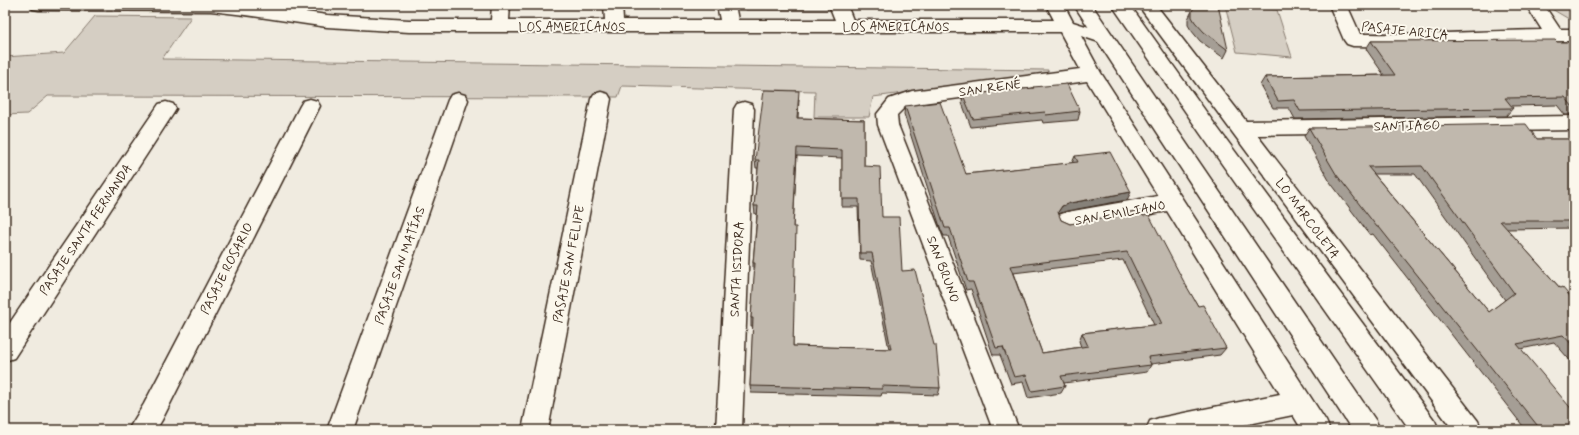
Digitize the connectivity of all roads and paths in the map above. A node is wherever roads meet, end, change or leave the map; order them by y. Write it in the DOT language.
graph roads {
  1 [pos="39,5"];
  2 [pos="192,5"];
  3 [pos="501,5"];
  4 [pos="613,5"];
  5 [pos="726,5"];
  6 [pos="838,5"];
  7 [pos="1055,5"];
  8 [pos="1082,5"];
  9 [pos="1121,5"];
  10 [pos="1338,5"];
  11 [pos="1535,5"];
  12 [pos="1153,6"];
  13 [pos="1346,24"];
  14 [pos="500,26"];
  15 [pos="615,26"];
  16 [pos="730,26"];
  17 [pos="846,26"];
  18 [pos="1068,26"];
  19 [pos="1555,35"];
  20 [pos="1574,35"];
  21 [pos="1465,37"];
  22 [pos="1105,38"];
  23 [pos="1092,74"];
  24 [pos="601,99"];
  25 [pos="458,100"];
  26 [pos="310,106"];
  27 [pos="166,108"];
  28 [pos="744,108"];
  29 [pos="890,108"];
  30 [pos="1574,123"];
  31 [pos="1239,128"];
  32 [pos="1173,202"];
  33 [pos="1067,221"];
  34 [pos="5,350"];
  35 [pos="1299,402"];
  36 [pos="141,430"];
  37 [pos="340,430"];
  38 [pos="535,430"];
  39 [pos="729,430"];
  40 [pos="1006,430"];
  41 [pos="1159,430"];
  42 [pos="1317,430"];
  43 [pos="1367,430"];
  44 [pos="1426,430"];
  45 [pos="1469,430"];
  1 -- 2 [label="street, LOS AMERICANOS"];
  2 -- 14 [label="street, LOS AMERICANOS"];
  3 -- 14 [label="street"];
  4 -- 15 [label="street"];
  5 -- 16 [label="street"];
  6 -- 17 [label="street"];
  7 -- 18 [label="street"];
  8 -- 22 [label="street"];
  9 -- 44 [label="street"];
  10 -- 13 [label="street"];
  11 -- 19 [label="street"];
  12 -- 31 [label="street, LO MARCOLETA"];
  13 -- 21 [label="street, PASAJE ARICA"];
  13 -- 21 [label="street, PASAJE ARICA"];
  14 -- 15 [label="street, LOS AMERICANOS"];
  15 -- 16 [label="street, LOS AMERICANOS"];
  16 -- 17 [label="street, LOS AMERICANOS"];
  17 -- 18 [label="street, LOS AMERICANOS"];
  18 -- 22 [label="street, LOS AMERICANOS"];
  18 -- 23 [label="street"];
  19 -- 20 [label="street, PASAJE ARICA"];
  19 -- 21 [label="street, PASAJE ARICA"];
  22 -- 43 [label="street"];
  23 -- 29 [label="street, SAN RENÉ"];
  23 -- 32 [label="street"];
  24 -- 38 [label="street, PASAJE SAN FELIPE"];
  25 -- 37 [label="street, PASAJE SAN MATÍAS"];
  26 -- 36 [label="street, PASAJE ROSARIO"];
  27 -- 34 [label="street, PASAJE SANTA FERNANDA"];
  28 -- 39 [label="street, SANTA ISIDORA"];
  29 -- 40 [label="street, SAN BRUNO"];
  30 -- 31 [label="street, SANTIAGO"];
  31 -- 45 [label="street, LO MARCOLETA"];
  32 -- 33 [label="street, SAN EMILIANO"];
  32 -- 35 [label="street"];
  35 -- 41 [label="street"];
  35 -- 42 [label="street"];
}
